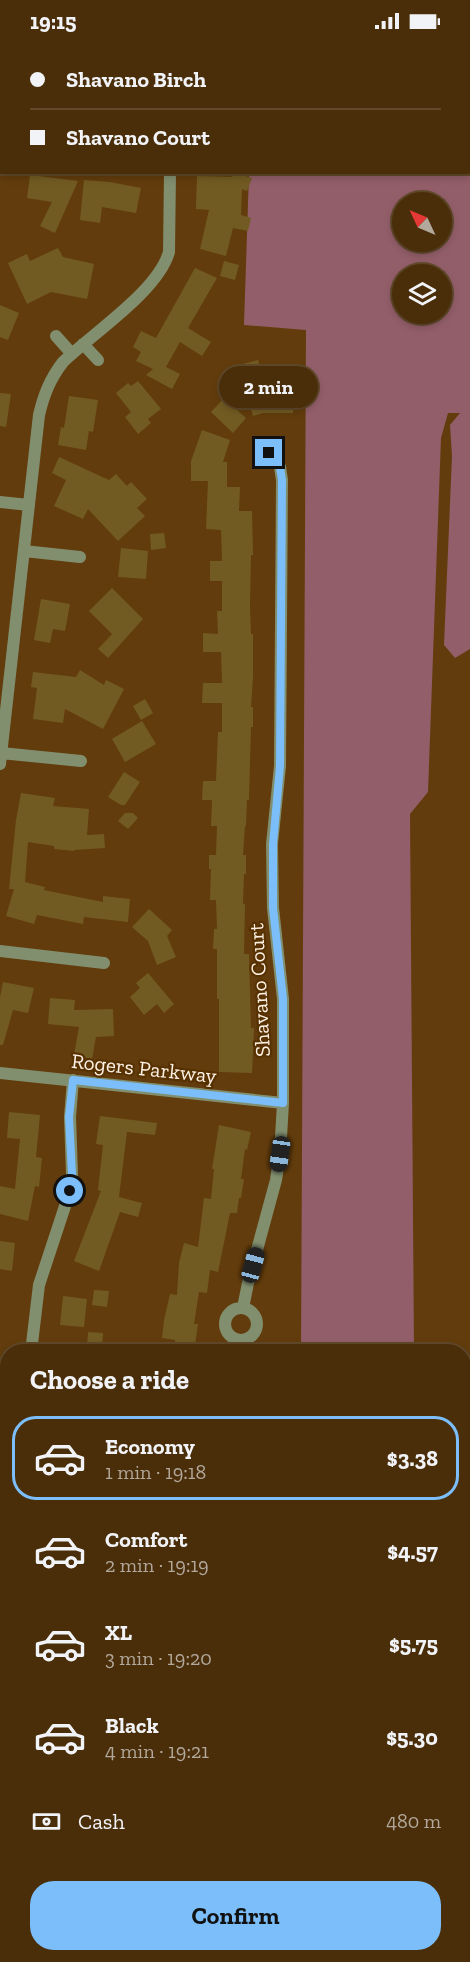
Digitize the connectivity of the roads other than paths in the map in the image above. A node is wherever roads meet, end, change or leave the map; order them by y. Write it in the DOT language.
graph roads {
  1 [pos="170,174"];
  2 [pos="56,336"];
  3 [pos="83,344"];
  4 [pos="72,354"];
  5 [pos="98,360"];
  6 [pos="269,453"];
  7 [pos="0,502"];
  8 [pos="29,505"];
  9 [pos="24,551"];
  10 [pos="80,557"];
  11 [pos="1,759"];
  12 [pos="81,761"];
  13 [pos="0,951"];
  14 [pos="104,963"];
  15 [pos="0,1073"];
  16 [pos="73,1080"];
  17 [pos="283,1103"];
  18 [pos="243,1308"];
  19 [pos="33,1344"];
  20 [pos="240,1344"];
  21 [pos="245,1344"];
  1 -- 3 [label="street"];
  2 -- 4 [label="street"];
  3 -- 4 [label="street"];
  3 -- 5 [label="street"];
  4 -- 8 [label="street"];
  6 -- 17 [label="street, Shavano Court"];
  7 -- 8 [label="street"];
  8 -- 9 [label="street"];
  9 -- 10 [label="street"];
  9 -- 11 [label="street"];
  11 -- 12 [label="street"];
  13 -- 14 [label="street"];
  15 -- 16 [label="street, Rogers Parkway"];
  16 -- 17 [label="street, Rogers Parkway"];
  16 -- 19 [label="street"];
  17 -- 18 [label="street, Shavano Court"];
  18 -- 20 [label="street"];
  18 -- 21 [label="street"];
}
